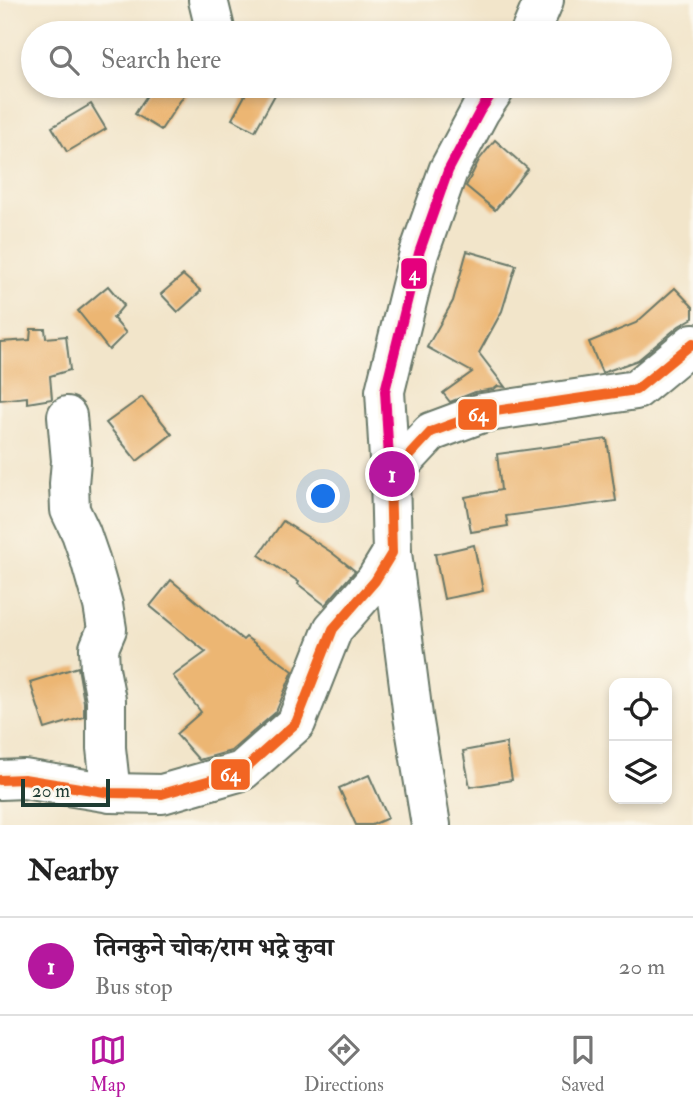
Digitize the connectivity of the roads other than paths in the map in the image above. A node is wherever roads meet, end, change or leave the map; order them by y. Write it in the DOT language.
graph roads {
  1 [pos="208,0"];
  2 [pos="544,0"];
  3 [pos="213,21"];
  4 [pos="535,21"];
  5 [pos="489,98"];
  6 [pos="693,344"];
  7 [pos="67,416"];
  8 [pos="390,476"];
  9 [pos="392,553"];
  10 [pos="0,780"];
  11 [pos="111,793"];
  12 [pos="431,825"];
  1 -- 3 [label="street"];
  2 -- 4 [label="street"];
  5 -- 8 [label="street"];
  6 -- 8 [label="street"];
  7 -- 11 [label="street"];
  8 -- 9 [label="street"];
  9 -- 11 [label="street"];
  9 -- 12 [label="street"];
  10 -- 11 [label="street"];
}
